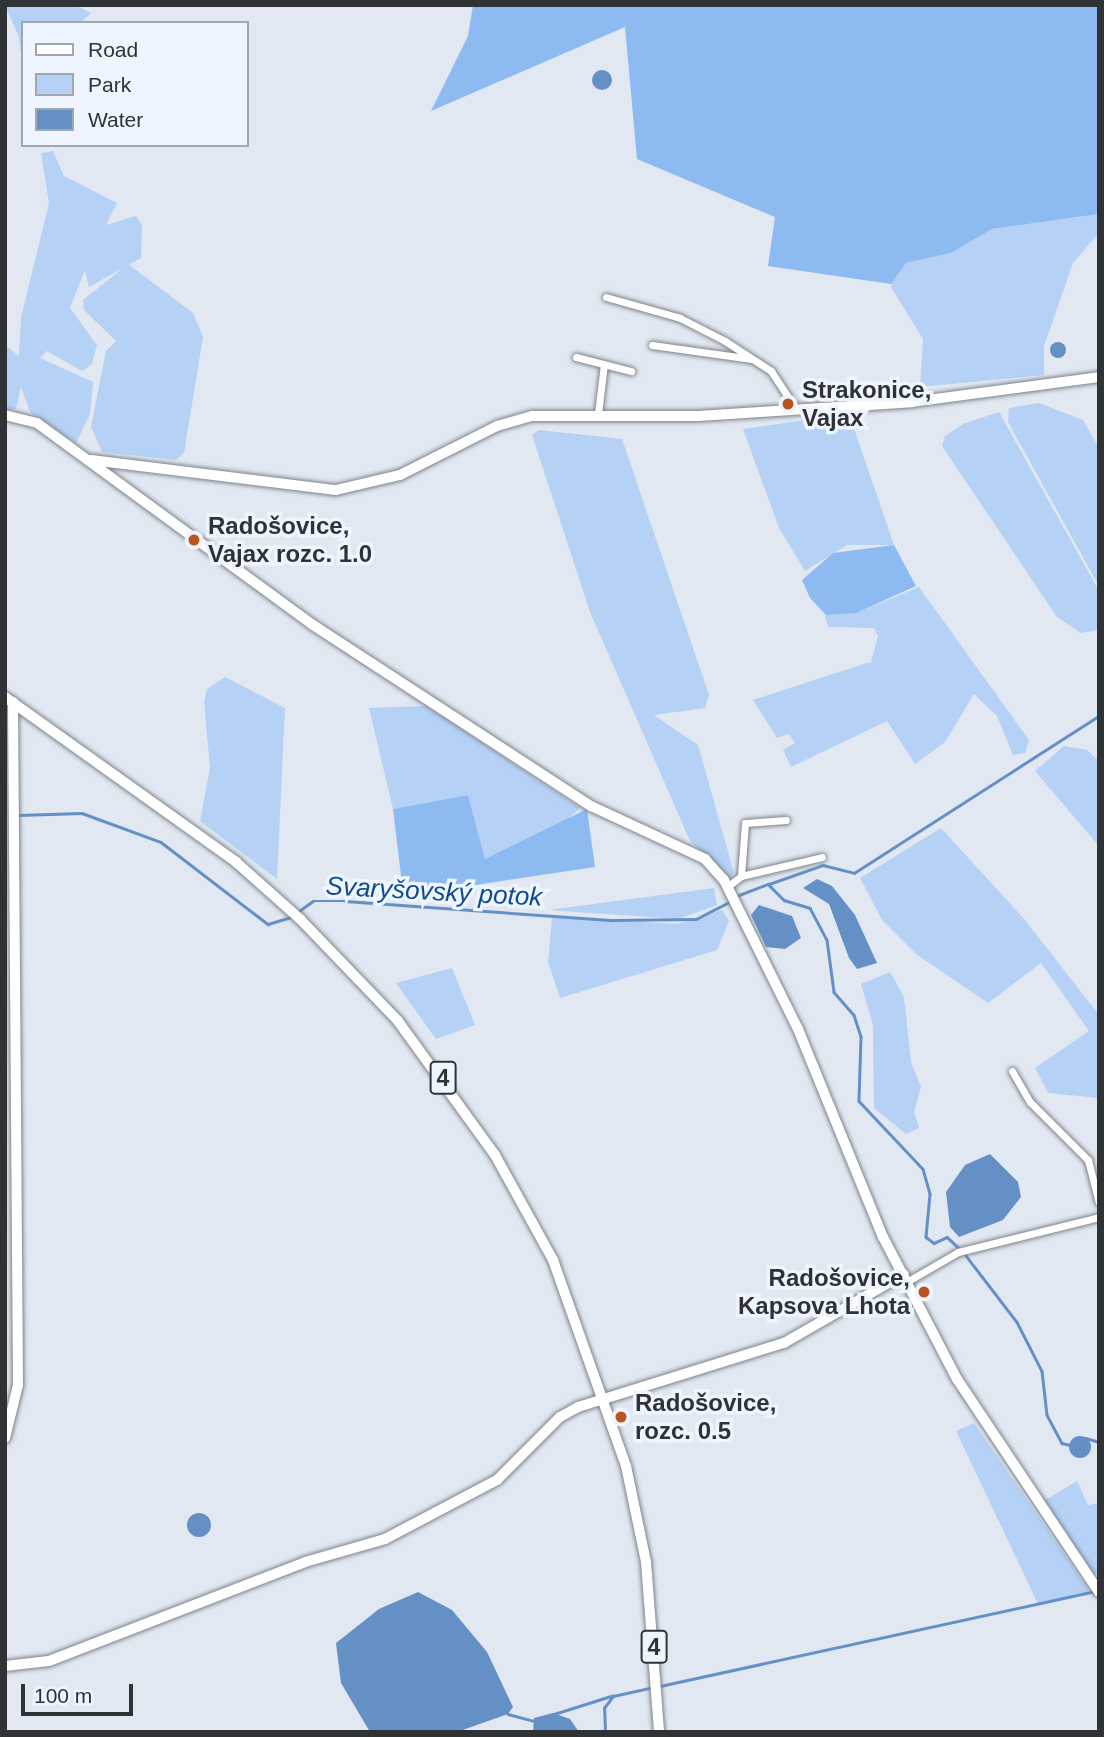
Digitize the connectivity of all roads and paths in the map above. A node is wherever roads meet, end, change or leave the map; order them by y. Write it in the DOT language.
graph roads {
  1 [pos="606,297"];
  2 [pos="652,345"];
  3 [pos="576,357"];
  4 [pos="756,360"];
  5 [pos="604,364"];
  6 [pos="631,371"];
  7 [pos="1099,377"];
  8 [pos="796,409"];
  9 [pos="598,414"];
  10 [pos="5,415"];
  11 [pos="90,460"];
  12 [pos="9,700"];
  13 [pos="786,820"];
  14 [pos="822,858"];
  15 [pos="741,876"];
  16 [pos="727,887"];
  17 [pos="1012,1071"];
  18 [pos="1099,1203"];
  19 [pos="1099,1217"];
  20 [pos="5,1220"];
  21 [pos="18,1221"];
  22 [pos="906,1278"];
  23 [pos="606,1397"];
  24 [pos="5,1438"];
  25 [pos="1099,1592"];
  26 [pos="5,1666"];
  27 [pos="659,1732"];
  1 -- 4 [label="street"];
  2 -- 4 [label="street"];
  3 -- 5 [label="street"];
  4 -- 8 [label="street"];
  5 -- 6 [label="street"];
  5 -- 9 [label="street"];
  7 -- 8 [label="street"];
  8 -- 9 [label="street"];
  9 -- 11 [label="street"];
  10 -- 11 [label="street"];
  11 -- 16 [label="street"];
  12 -- 21 [label="street"];
  12 -- 23 [label="main road, 4"];
  13 -- 15 [label="street"];
  14 -- 15 [label="street"];
  15 -- 16 [label="street"];
  16 -- 22 [label="street"];
  17 -- 18 [label="street"];
  19 -- 22 [label="street"];
  20 -- 21 [label="street"];
  21 -- 24 [label="street"];
  22 -- 23 [label="street"];
  22 -- 25 [label="street"];
  23 -- 26 [label="street"];
  23 -- 27 [label="main road, 4"];
}
